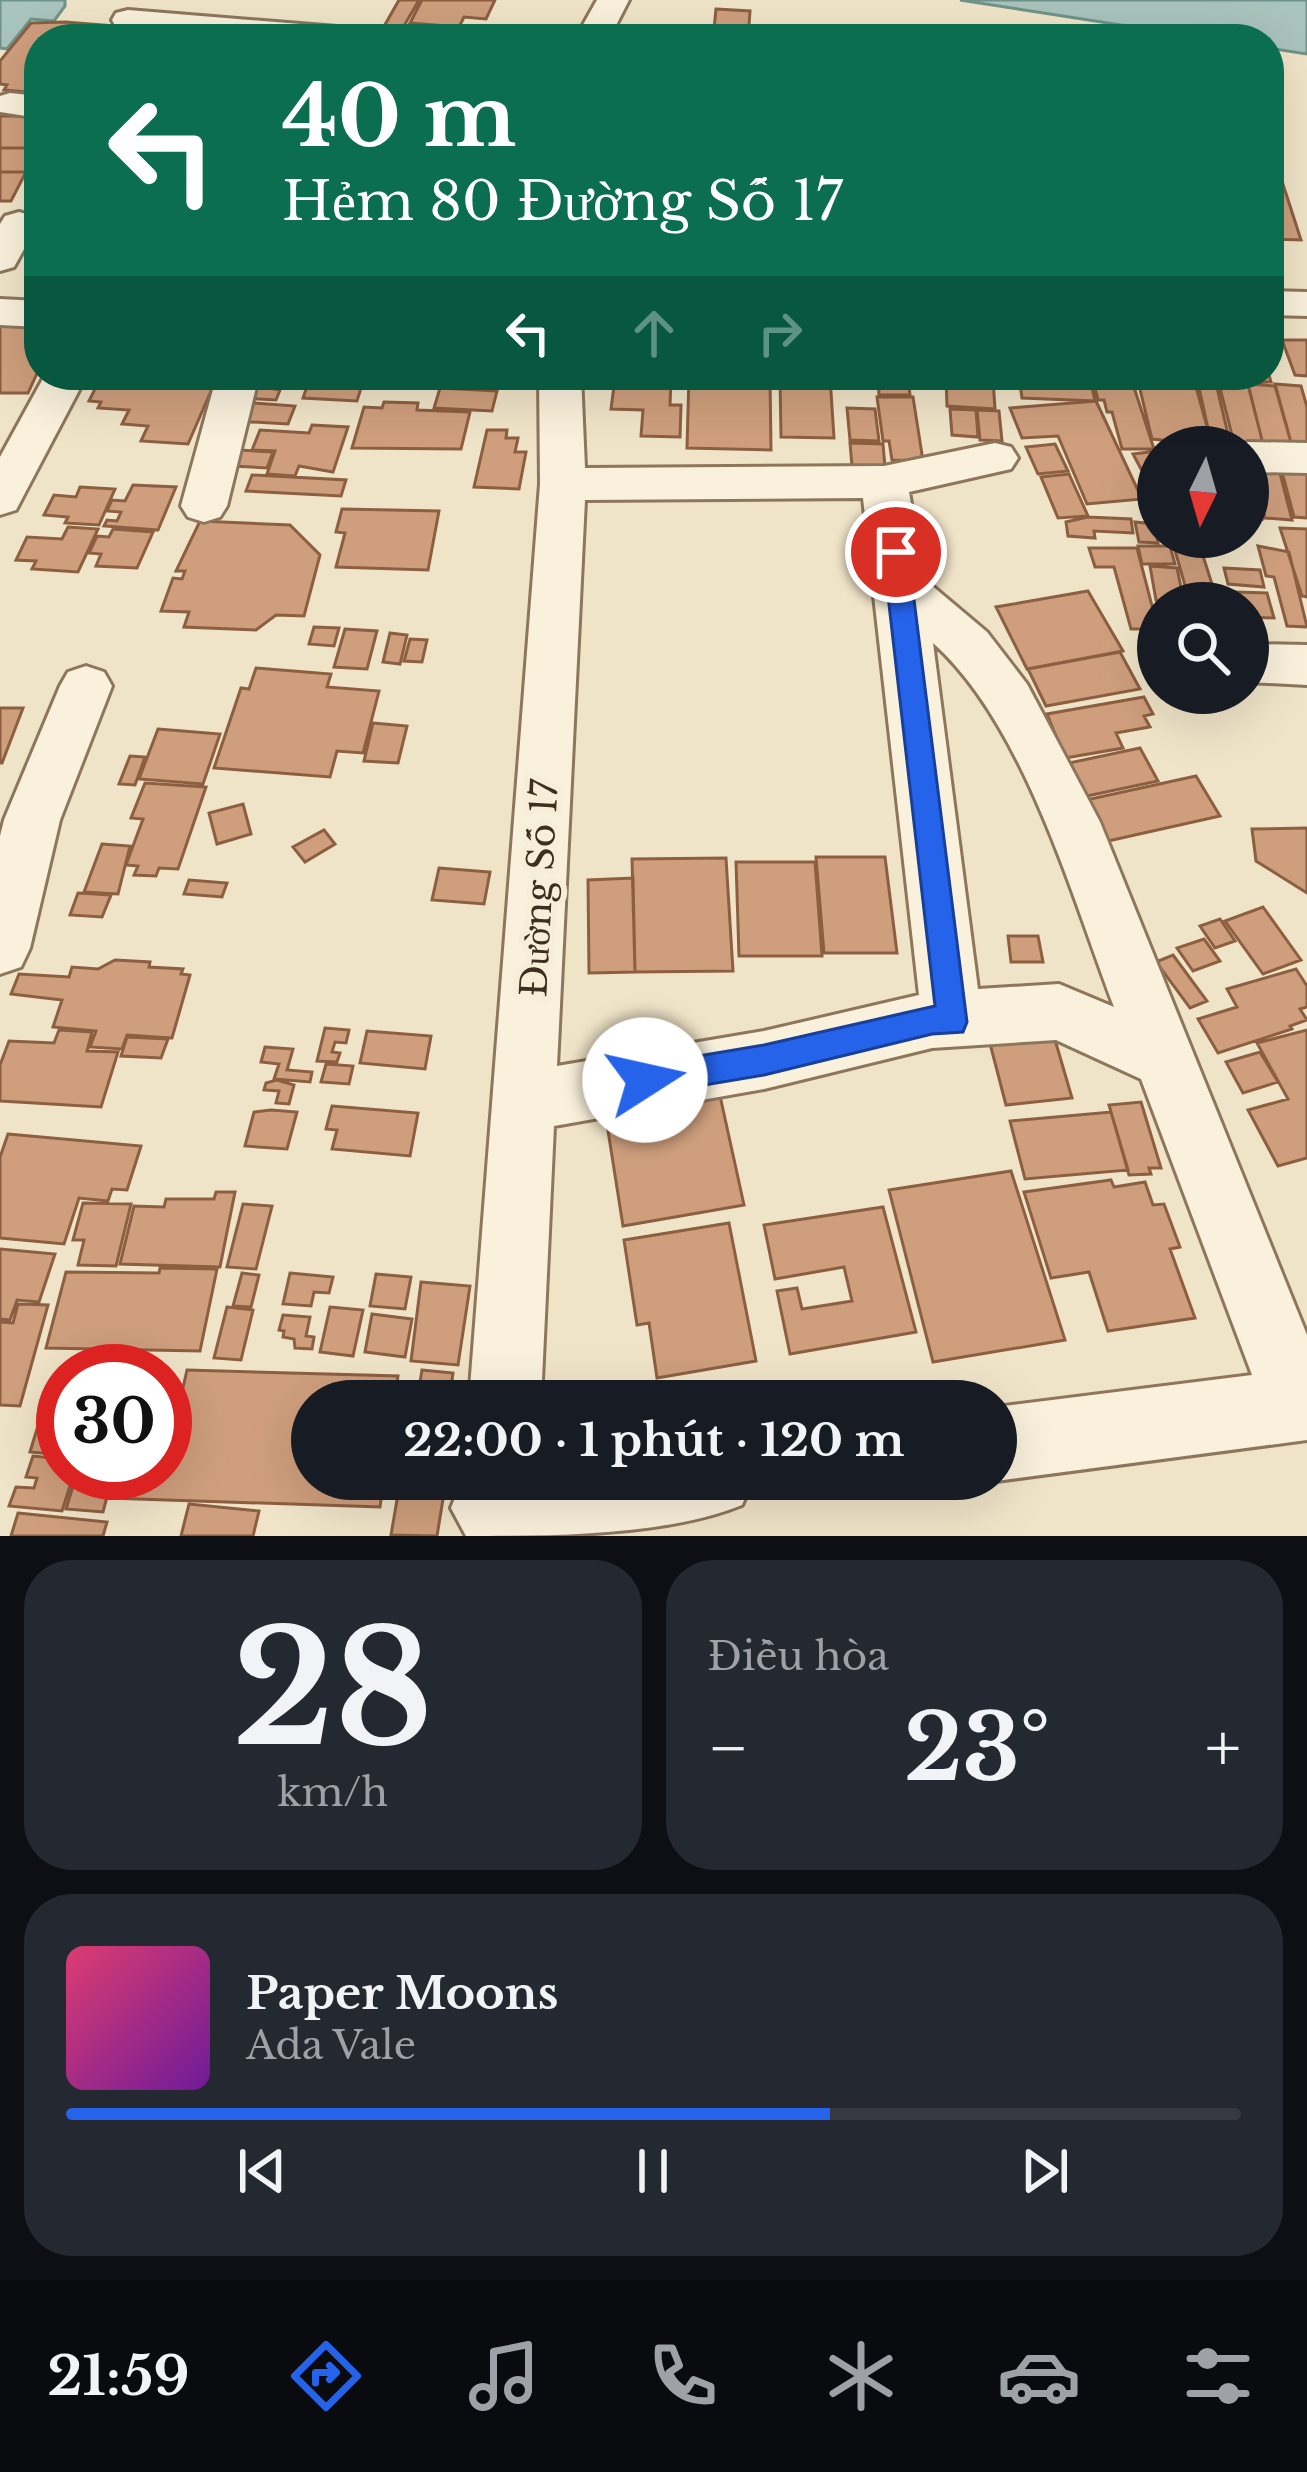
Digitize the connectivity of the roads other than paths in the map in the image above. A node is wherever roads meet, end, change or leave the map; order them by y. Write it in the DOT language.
graph roads {
  1 [pos="128,20"];
  2 [pos="177,24"];
  3 [pos="20,224"];
  4 [pos="0,260"];
  5 [pos="58,390"];
  6 [pos="234,390"];
  7 [pos="560,390"];
  8 [pos="1269,457"];
  9 [pos="995,458"];
  10 [pos="1307,458"];
  11 [pos="884,482"];
  12 [pos="562,484"];
  13 [pos="0,499"];
  14 [pos="204,506"];
  15 [pos="901,587"];
  16 [pos="1269,664"];
  17 [pos="1307,665"];
  18 [pos="86,686"];
  19 [pos="16,820"];
  20 [pos="0,948"];
  21 [pos="952,1022"];
  22 [pos="1161,1058"];
  23 [pos="526,1101"];
  24 [pos="506,1380"];
  25 [pos="1303,1405"];
  26 [pos="1017,1441"];
  27 [pos="552,1500"];
  28 [pos="489,1508"];
  1 -- 2 [label="street"];
  3 -- 4 [label="street"];
  5 -- 13 [label="street"];
  6 -- 14 [label="street"];
  7 -- 12 [label="street, Đường Số 17"];
  8 -- 10 [label="street"];
  9 -- 11 [label="street"];
  11 -- 12 [label="street"];
  11 -- 15 [label="street"];
  12 -- 23 [label="street, Đường Số 17"];
  15 -- 21 [label="street"];
  15 -- 22 [label="street"];
  16 -- 17 [label="street"];
  18 -- 19 [label="street"];
  19 -- 20 [label="street"];
  21 -- 22 [label="street"];
  21 -- 23 [label="street"];
  22 -- 25 [label="street"];
  23 -- 24 [label="street, Đường Số 17"];
  25 -- 26 [label="street"];
  27 -- 28 [label="street"];
}
